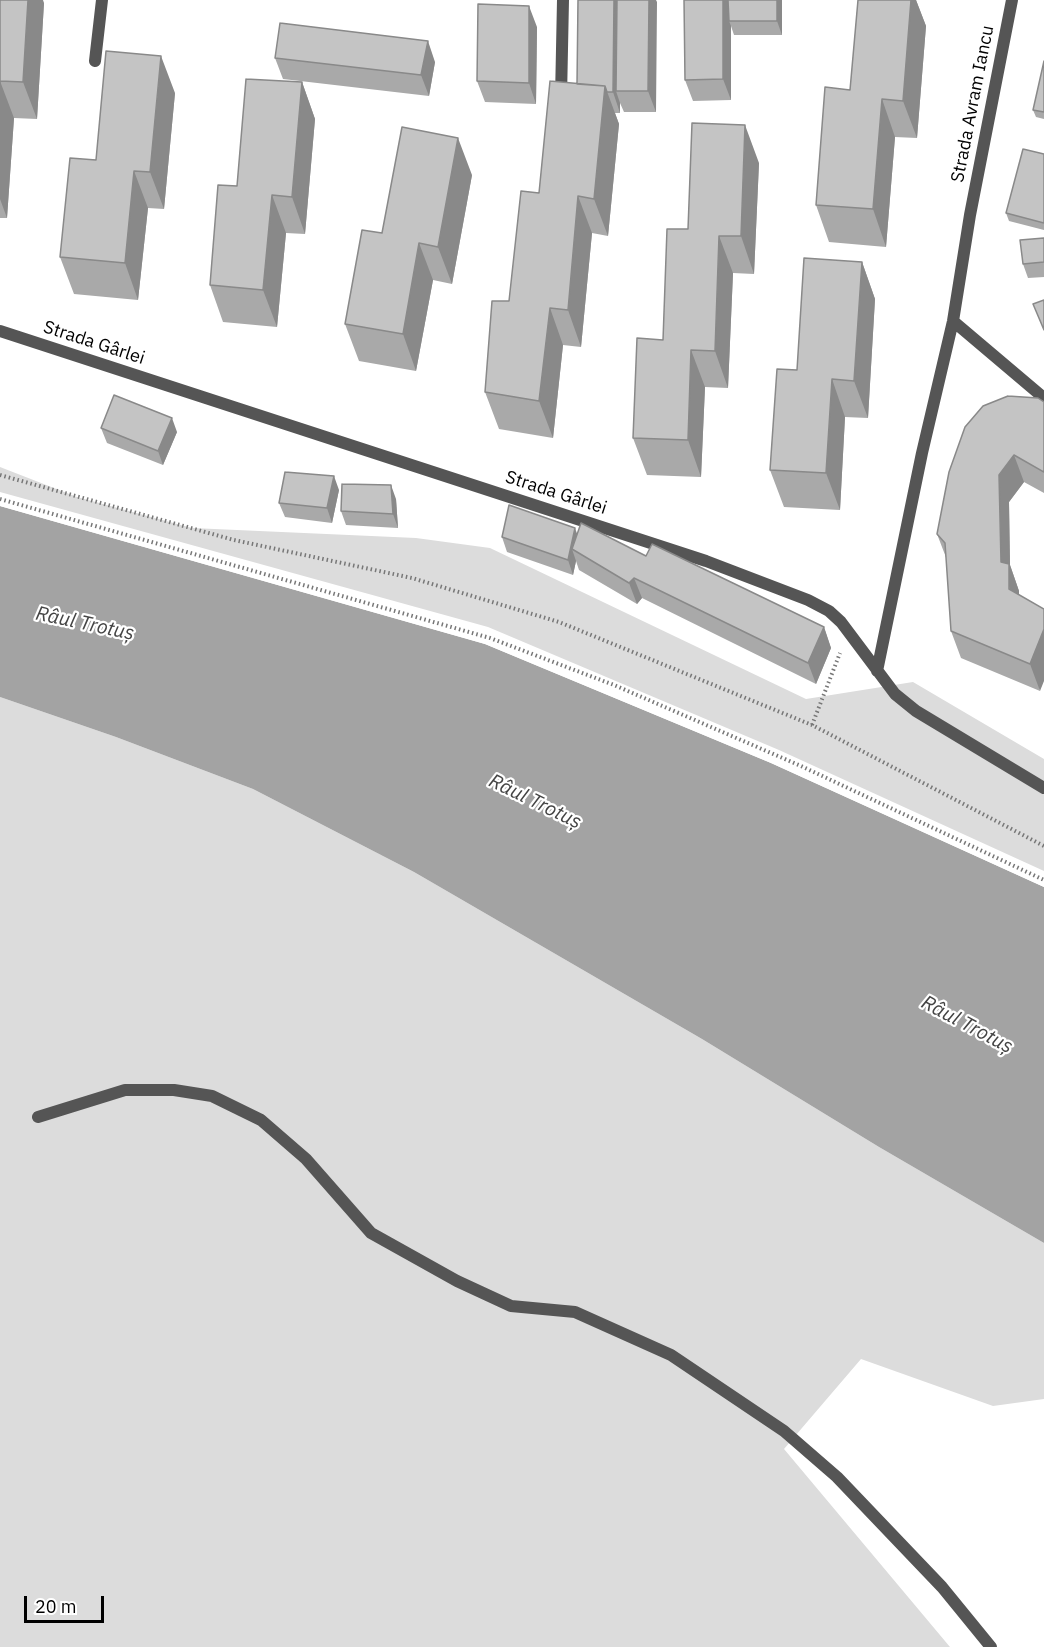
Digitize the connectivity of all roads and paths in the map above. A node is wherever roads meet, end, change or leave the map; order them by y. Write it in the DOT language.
graph roads {
  1 [pos="102,0"];
  2 [pos="562,0"];
  3 [pos="1012,0"];
  4 [pos="95,61"];
  5 [pos="561,102"];
  6 [pos="953,321"];
  7 [pos="0,332"];
  8 [pos="1044,398"];
  9 [pos="0,475"];
  10 [pos="0,499"];
  11 [pos="849,630"];
  12 [pos="877,671"];
  13 [pos="812,725"];
  14 [pos="1044,788"];
  15 [pos="1044,846"];
  16 [pos="1044,880"];
  17 [pos="38,1117"];
  18 [pos="991,1647"];
  1 -- 4 [label="street"];
  2 -- 5 [label="street"];
  3 -- 6 [label="street, Strada Avram Iancu"];
  6 -- 8 [label="street"];
  6 -- 12 [label="street, Strada Avram Iancu"];
  7 -- 11 [label="street, Strada Gârlei"];
  9 -- 13 [label="path"];
  10 -- 16 [label="path"];
  11 -- 12 [label="street, Strada Gârlei"];
  11 -- 13 [label="path"];
  12 -- 14 [label="street, Strada Gârlei"];
  13 -- 15 [label="path"];
  17 -- 18 [label="street"];
}
